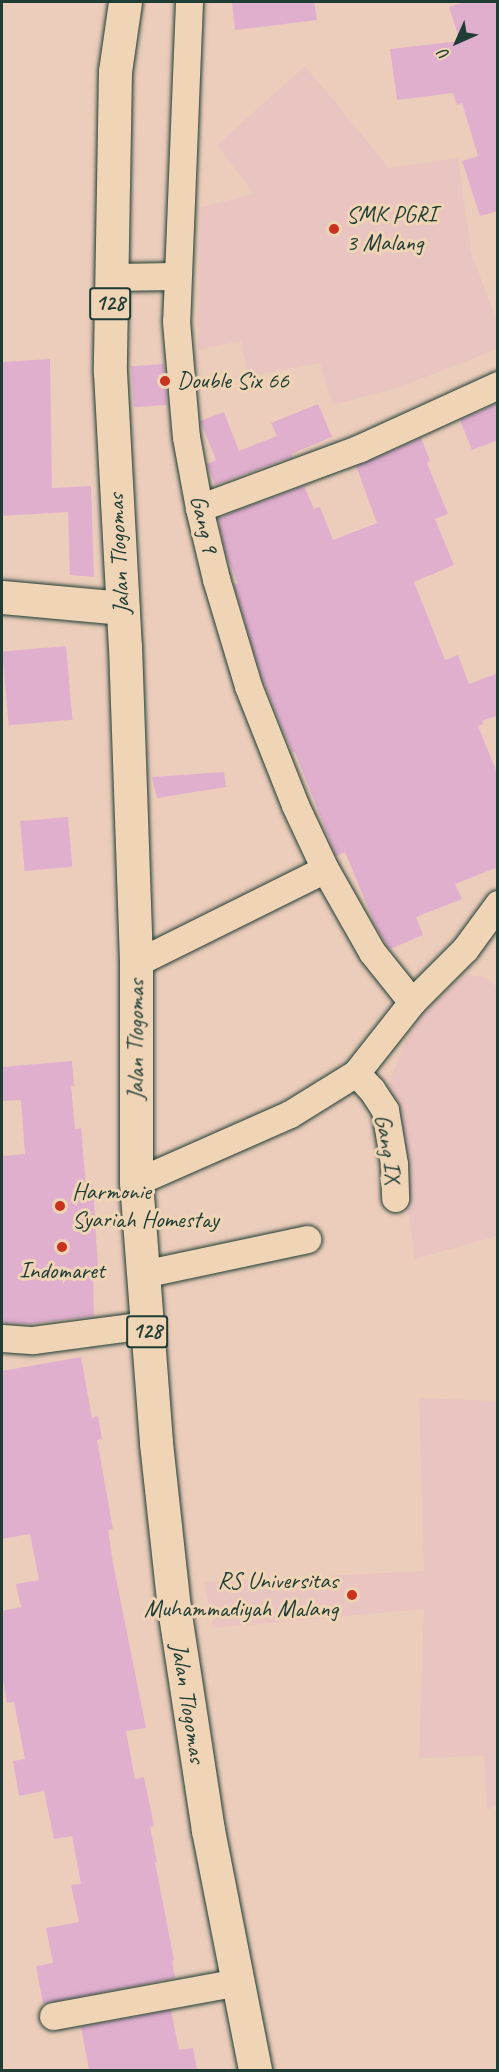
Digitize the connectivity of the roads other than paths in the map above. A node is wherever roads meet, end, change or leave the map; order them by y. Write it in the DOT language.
graph roads {
  1 [pos="125,2"];
  2 [pos="189,2"];
  3 [pos="176,276"];
  4 [pos="110,277"];
  5 [pos="498,385"];
  6 [pos="199,507"];
  7 [pos="2,597"];
  8 [pos="122,608"];
  9 [pos="325,869"];
  10 [pos="498,904"];
  11 [pos="136,963"];
  12 [pos="412,1002"];
  13 [pos="357,1073"];
  14 [pos="136,1182"];
  15 [pos="396,1198"];
  16 [pos="307,1239"];
  17 [pos="143,1274"];
  18 [pos="147,1325"];
  19 [pos="2,1338"];
  20 [pos="237,1982"];
  21 [pos="53,2016"];
  22 [pos="255,2070"];
  1 -- 4 [label="main road, Jalan Tlogomas / 128"];
  2 -- 3 [label="street, Gang 9"];
  3 -- 4 [label="street"];
  3 -- 6 [label="street, Gang 9"];
  4 -- 8 [label="main road, Jalan Tlogomas / 128"];
  5 -- 6 [label="street"];
  6 -- 9 [label="street, Gang 9"];
  7 -- 8 [label="main road"];
  8 -- 11 [label="main road, Jalan Tlogomas / 128"];
  9 -- 11 [label="street"];
  9 -- 12 [label="street, Gang 9"];
  10 -- 12 [label="street"];
  11 -- 14 [label="main road, Jalan Tlogomas / 128"];
  12 -- 13 [label="street"];
  13 -- 14 [label="street"];
  13 -- 15 [label="street, Gang IX"];
  14 -- 17 [label="main road, Jalan Tlogomas / 128"];
  16 -- 17 [label="street"];
  17 -- 18 [label="main road, Jalan Tlogomas / 128"];
  18 -- 19 [label="street"];
  18 -- 20 [label="main road, Jalan Tlogomas / 128"];
  20 -- 21 [label="street"];
  20 -- 22 [label="main road, Jalan Tlogomas / 128"];
}
